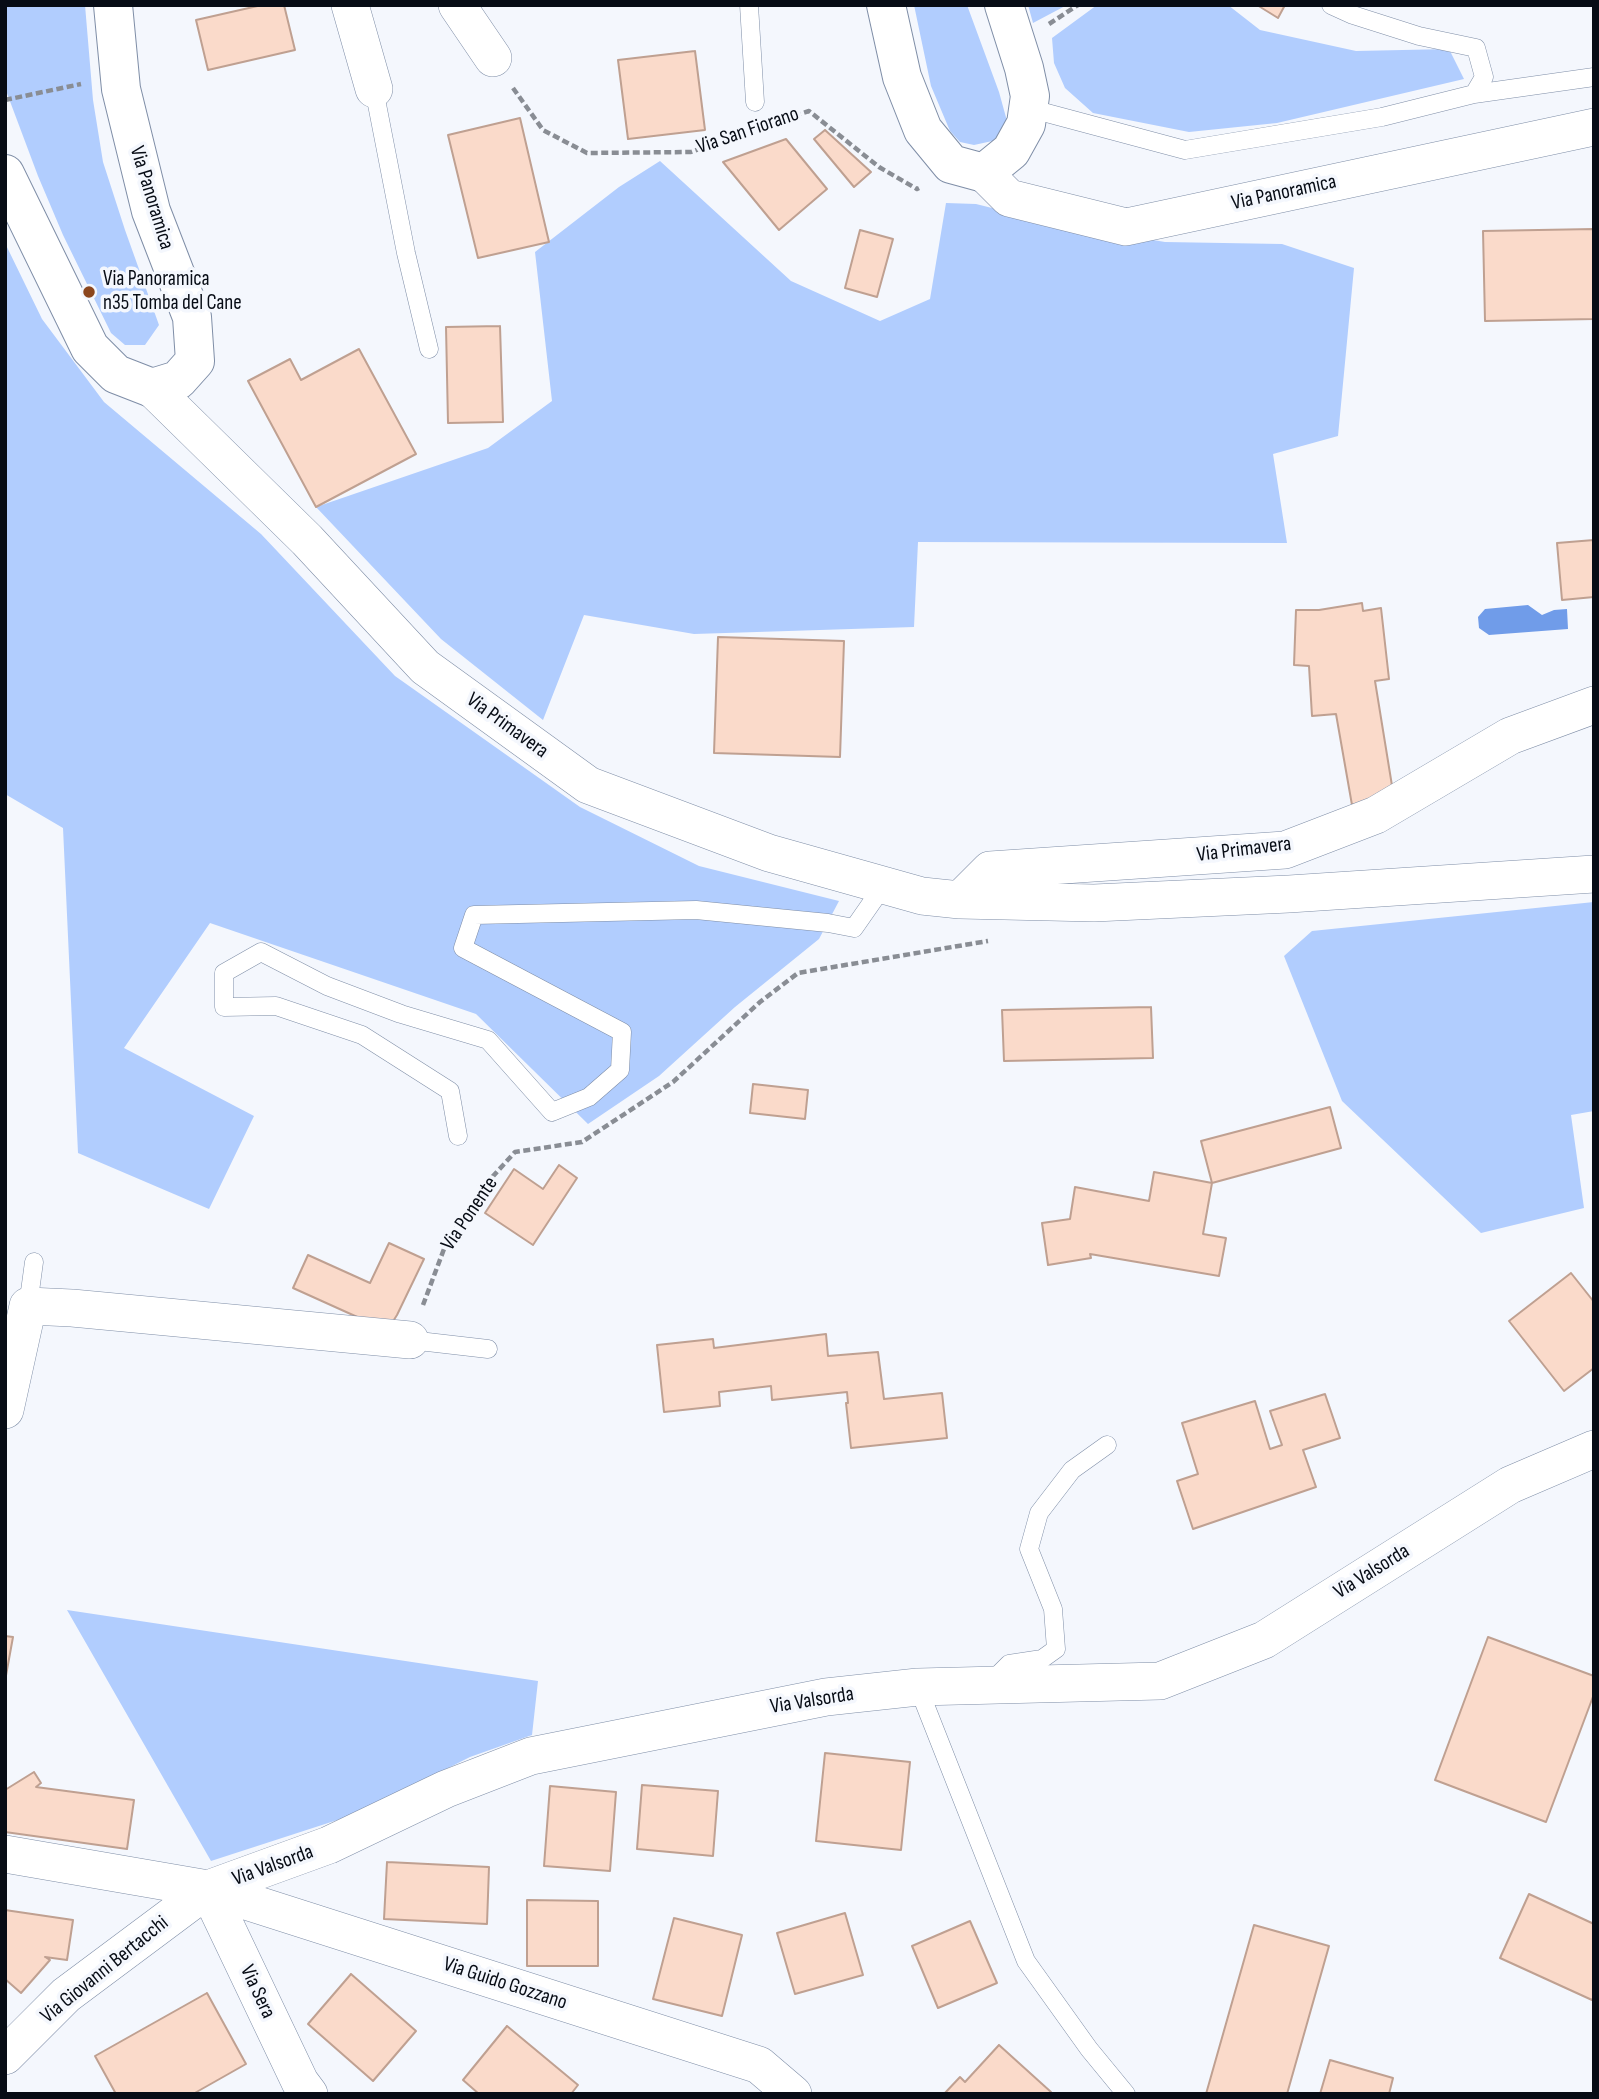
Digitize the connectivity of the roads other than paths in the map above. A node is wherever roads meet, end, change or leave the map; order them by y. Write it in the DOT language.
graph roads {
  1 [pos="113,5"];
  2 [pos="350,5"];
  3 [pos="457,5"];
  4 [pos="749,5"];
  5 [pos="886,5"];
  6 [pos="1004,5"];
  7 [pos="1331,5"];
  8 [pos="493,58"];
  9 [pos="1594,77"];
  10 [pos="374,89"];
  11 [pos="1474,94"];
  12 [pos="755,102"];
  13 [pos="1028,108"];
  14 [pos="1594,127"];
  15 [pos="984,173"];
  16 [pos="5,174"];
  17 [pos="429,349"];
  18 [pos="152,388"];
  19 [pos="1594,705"];
  20 [pos="1594,874"];
  21 [pos="884,885"];
  22 [pos="960,900"];
  23 [pos="458,1136"];
  24 [pos="34,1262"];
  25 [pos="28,1306"];
  26 [pos="410,1340"];
  27 [pos="488,1349"];
  28 [pos="5,1410"];
  29 [pos="1107,1445"];
  30 [pos="1594,1449"];
  31 [pos="988,1685"];
  32 [pos="918,1686"];
  33 [pos="5,1854"];
  34 [pos="208,1889"];
  35 [pos="5,2056"];
  36 [pos="309,2094"];
  37 [pos="793,2094"];
  38 [pos="1126,2094"];
  1 -- 18 [label="street, Via Panoramica"];
  2 -- 10 [label="street"];
  3 -- 8 [label="street"];
  4 -- 12 [label="lane"];
  5 -- 15 [label="street, Via Panoramica"];
  6 -- 13 [label="street"];
  7 -- 11 [label="lane"];
  9 -- 11 [label="lane"];
  10 -- 17 [label="lane"];
  11 -- 13 [label="lane"];
  13 -- 15 [label="street"];
  14 -- 15 [label="street, Via Panoramica"];
  16 -- 18 [label="street"];
  18 -- 21 [label="street, Via Primavera"];
  19 -- 22 [label="street, Via Primavera"];
  20 -- 22 [label="street, Via Primavera"];
  21 -- 22 [label="street, Via Primavera"];
  21 -- 23 [label="lane"];
  24 -- 25 [label="lane"];
  25 -- 26 [label="street"];
  25 -- 28 [label="street"];
  26 -- 27 [label="lane"];
  29 -- 31 [label="lane"];
  30 -- 31 [label="street, Via Valsorda"];
  31 -- 32 [label="street, Via Valsorda"];
  32 -- 34 [label="street, Via Valsorda"];
  32 -- 38 [label="lane"];
  33 -- 34 [label="street, Via Valsorda"];
  34 -- 35 [label="street, Via Giovanni Bertacchi"];
  34 -- 36 [label="street, Via Sera"];
  34 -- 37 [label="street, Via Guido Gozzano"];
}
